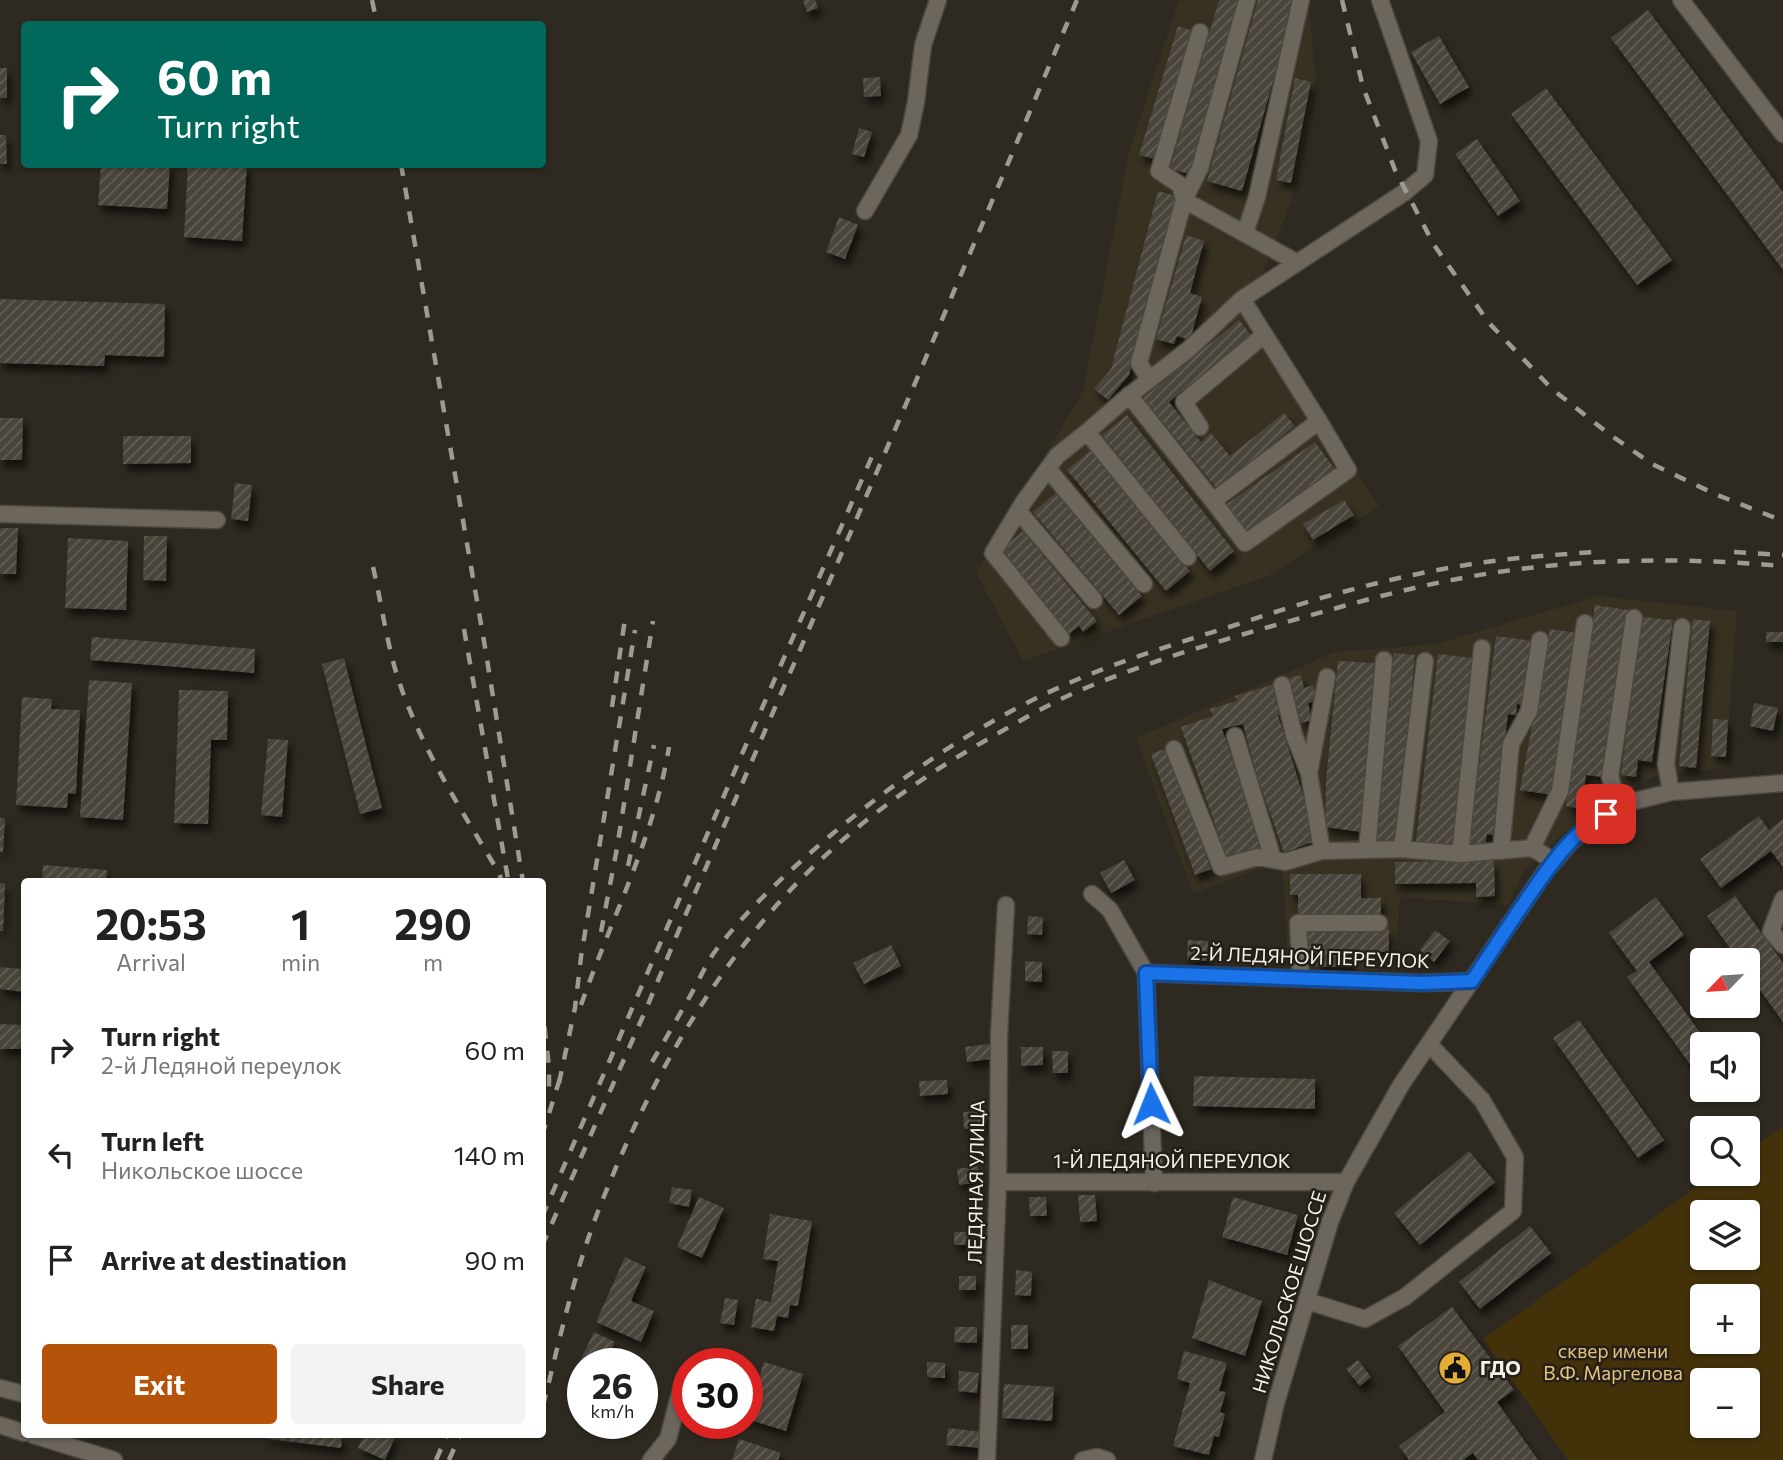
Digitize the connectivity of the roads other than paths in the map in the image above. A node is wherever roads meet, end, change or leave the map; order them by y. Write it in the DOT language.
graph roads {
  1 [pos="938,0"];
  2 [pos="1247,0"];
  3 [pos="1301,0"];
  4 [pos="1380,0"];
  5 [pos="1681,0"];
  6 [pos="1200,32"];
  7 [pos="1783,134"];
  8 [pos="1184,200"];
  9 [pos="865,211"];
  10 [pos="1245,233"];
  11 [pos="1296,262"];
  12 [pos="1242,299"];
  13 [pos="1264,335"];
  14 [pos="1149,379"];
  15 [pos="1129,396"];
  16 [pos="1319,421"];
  17 [pos="1200,427"];
  18 [pos="1087,432"];
  19 [pos="1048,469"];
  20 [pos="1213,501"];
  21 [pos="1019,512"];
  22 [pos="0,514"];
  23 [pos="217,520"];
  24 [pos="1188,557"];
  25 [pos="1144,584"];
  26 [pos="1094,600"];
  27 [pos="1634,618"];
  28 [pos="1585,623"];
  29 [pos="1682,627"];
  30 [pos="1061,638"];
  31 [pos="1540,640"];
  32 [pos="1482,648"];
  33 [pos="1384,660"];
  34 [pos="1425,660"];
  35 [pos="1327,677"];
  36 [pos="1282,685"];
  37 [pos="1235,736"];
  38 [pos="1174,749"];
  39 [pos="1309,773"];
  40 [pos="1783,783"];
  41 [pos="1671,792"];
  42 [pos="1620,807"];
  43 [pos="1532,848"];
  44 [pos="1402,849"];
  45 [pos="1367,850"];
  46 [pos="1322,851"];
  47 [pos="1501,851"];
  48 [pos="1460,854"];
  49 [pos="1273,859"];
  50 [pos="1554,861"];
  51 [pos="1092,894"];
  52 [pos="1783,899"];
  53 [pos="1006,905"];
  54 [pos="1379,923"];
  55 [pos="1783,945"];
  56 [pos="1146,973"];
  57 [pos="1301,979"];
  58 [pos="1472,981"];
  59 [pos="1429,1044"];
  60 [pos="998,1182"];
  61 [pos="1346,1182"];
  62 [pos="1154,1183"];
  63 [pos="1307,1301"];
  64 [pos="0,1388"];
  65 [pos="21,1393"];
  66 [pos="672,1422"];
  67 [pos="0,1425"];
  68 [pos="21,1432"];
  69 [pos="43,1438"];
  70 [pos="114,1460"];
  71 [pos="651,1460"];
  72 [pos="987,1460"];
  73 [pos="1083,1460"];
  74 [pos="1107,1460"];
  75 [pos="1263,1460"];
  1 -- 9 [label="street"];
  2 -- 8 [label="street"];
  3 -- 10 [label="street"];
  4 -- 11 [label="street"];
  5 -- 7 [label="street"];
  6 -- 8 [label="street"];
  8 -- 10 [label="street"];
  8 -- 14 [label="street"];
  10 -- 11 [label="street"];
  11 -- 12 [label="street"];
  12 -- 13 [label="street"];
  12 -- 14 [label="street"];
  13 -- 16 [label="street"];
  13 -- 17 [label="street"];
  14 -- 15 [label="street"];
  15 -- 18 [label="street"];
  15 -- 20 [label="street"];
  16 -- 20 [label="street"];
  16 -- 20 [label="street"];
  18 -- 19 [label="street"];
  18 -- 24 [label="street"];
  19 -- 21 [label="street"];
  19 -- 25 [label="street"];
  21 -- 26 [label="street"];
  21 -- 30 [label="street"];
  22 -- 23 [label="street"];
  27 -- 42 [label="street"];
  28 -- 43 [label="street"];
  29 -- 41 [label="street"];
  31 -- 47 [label="street"];
  32 -- 48 [label="street"];
  33 -- 45 [label="street"];
  34 -- 44 [label="street"];
  35 -- 39 [label="street"];
  36 -- 39 [label="street"];
  37 -- 49 [label="street"];
  38 -- 49 [label="street"];
  39 -- 46 [label="street"];
  40 -- 41 [label="street, НИКОЛЬСКОЕ ШОССЕ"];
  41 -- 42 [label="street, НИКОЛЬСКОЕ ШОССЕ"];
  42 -- 50 [label="street, НИКОЛЬСКОЕ ШОССЕ"];
  43 -- 47 [label="street"];
  43 -- 50 [label="street"];
  44 -- 45 [label="street"];
  44 -- 48 [label="street"];
  45 -- 46 [label="street"];
  46 -- 49 [label="street"];
  47 -- 48 [label="street"];
  50 -- 58 [label="street, НИКОЛЬСКОЕ ШОССЕ"];
  51 -- 56 [label="street"];
  52 -- 55 [label="street"];
  53 -- 60 [label="street, ЛЕДЯНАЯ УЛИЦА"];
  54 -- 57 [label="street"];
  56 -- 57 [label="street, 2-Й ЛЕДЯНОЙ ПЕРЕУЛОК"];
  56 -- 62 [label="street"];
  57 -- 58 [label="street, 2-Й ЛЕДЯНОЙ ПЕРЕУЛОК"];
  58 -- 59 [label="street, НИКОЛЬСКОЕ ШОССЕ"];
  59 -- 61 [label="street, НИКОЛЬСКОЕ ШОССЕ"];
  59 -- 63 [label="street"];
  60 -- 62 [label="street, 1-Й ЛЕДЯНОЙ ПЕРЕУЛОК"];
  60 -- 72 [label="street, ЛЕДЯНАЯ УЛИЦА"];
  61 -- 62 [label="street, 1-Й ЛЕДЯНОЙ ПЕРЕУЛОК"];
  61 -- 63 [label="street, НИКОЛЬСКОЕ ШОССЕ"];
  63 -- 75 [label="street, НИКОЛЬСКОЕ ШОССЕ"];
  64 -- 65 [label="street"];
  66 -- 71 [label="street"];
  67 -- 68 [label="street"];
  69 -- 70 [label="street"];
  73 -- 74 [label="street"];
}
